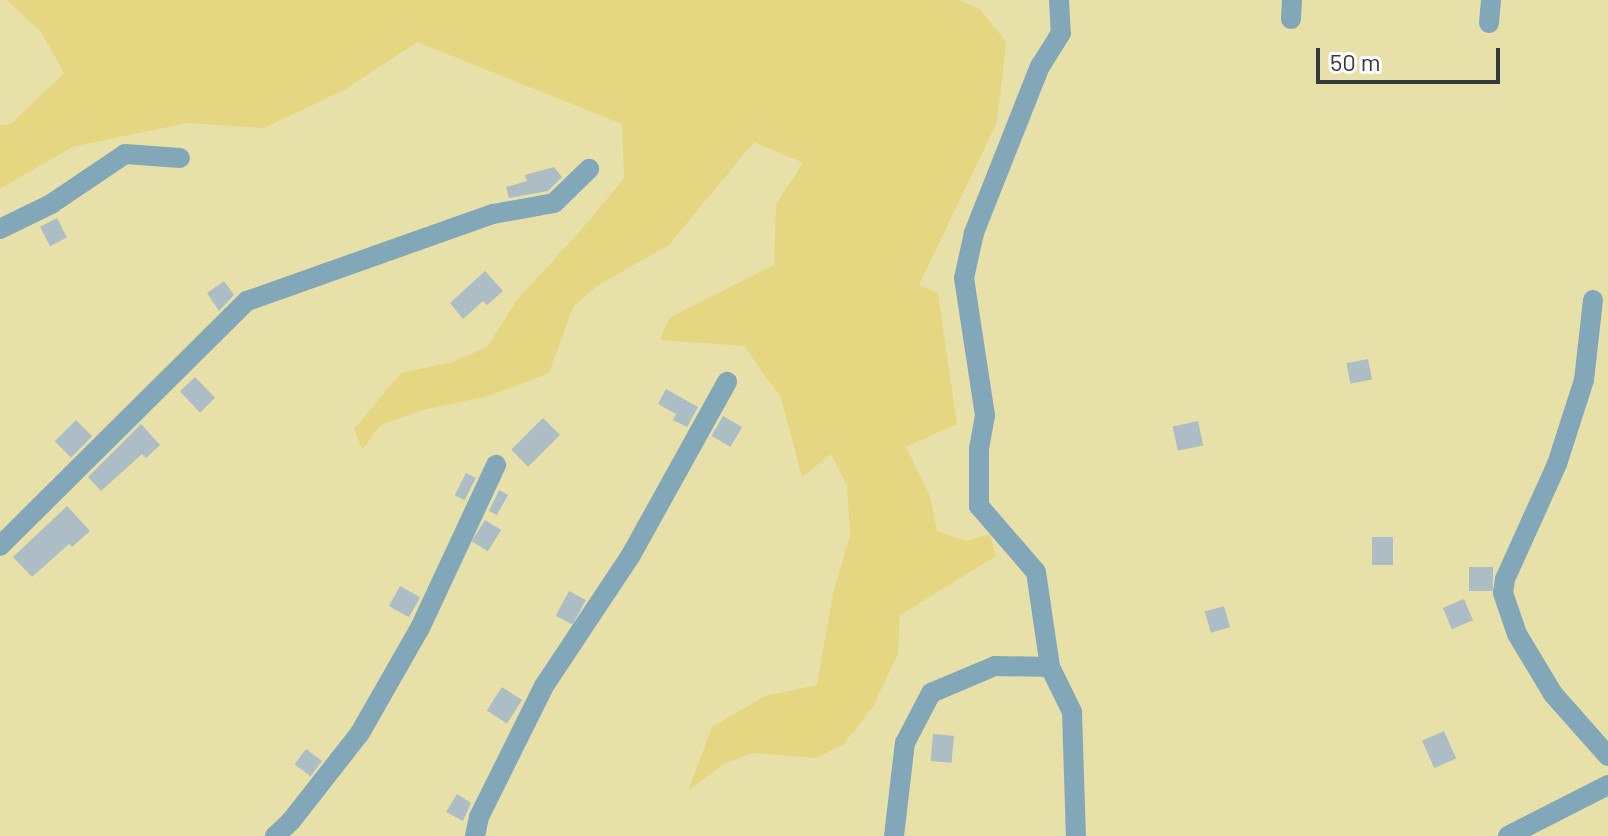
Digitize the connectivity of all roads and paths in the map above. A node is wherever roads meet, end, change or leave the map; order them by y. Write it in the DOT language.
graph roads {
  1 [pos="1059,0"];
  2 [pos="1491,0"];
  3 [pos="1489,23"];
  4 [pos="180,158"];
  5 [pos="589,169"];
  6 [pos="0,229"];
  7 [pos="1593,300"];
  8 [pos="727,382"];
  9 [pos="496,465"];
  10 [pos="0,546"];
  11 [pos="1050,667"];
  12 [pos="1608,756"];
  13 [pos="1608,785"];
  14 [pos="275,836"];
  15 [pos="475,836"];
  16 [pos="894,836"];
  17 [pos="1076,836"];
  18 [pos="1508,836"];
  1 -- 11 [label="street"];
  2 -- 3 [label="street"];
  4 -- 6 [label="street"];
  5 -- 10 [label="street"];
  7 -- 12 [label="street"];
  8 -- 15 [label="street"];
  9 -- 14 [label="street"];
  11 -- 16 [label="street"];
  11 -- 17 [label="street"];
  13 -- 18 [label="street"];
}
